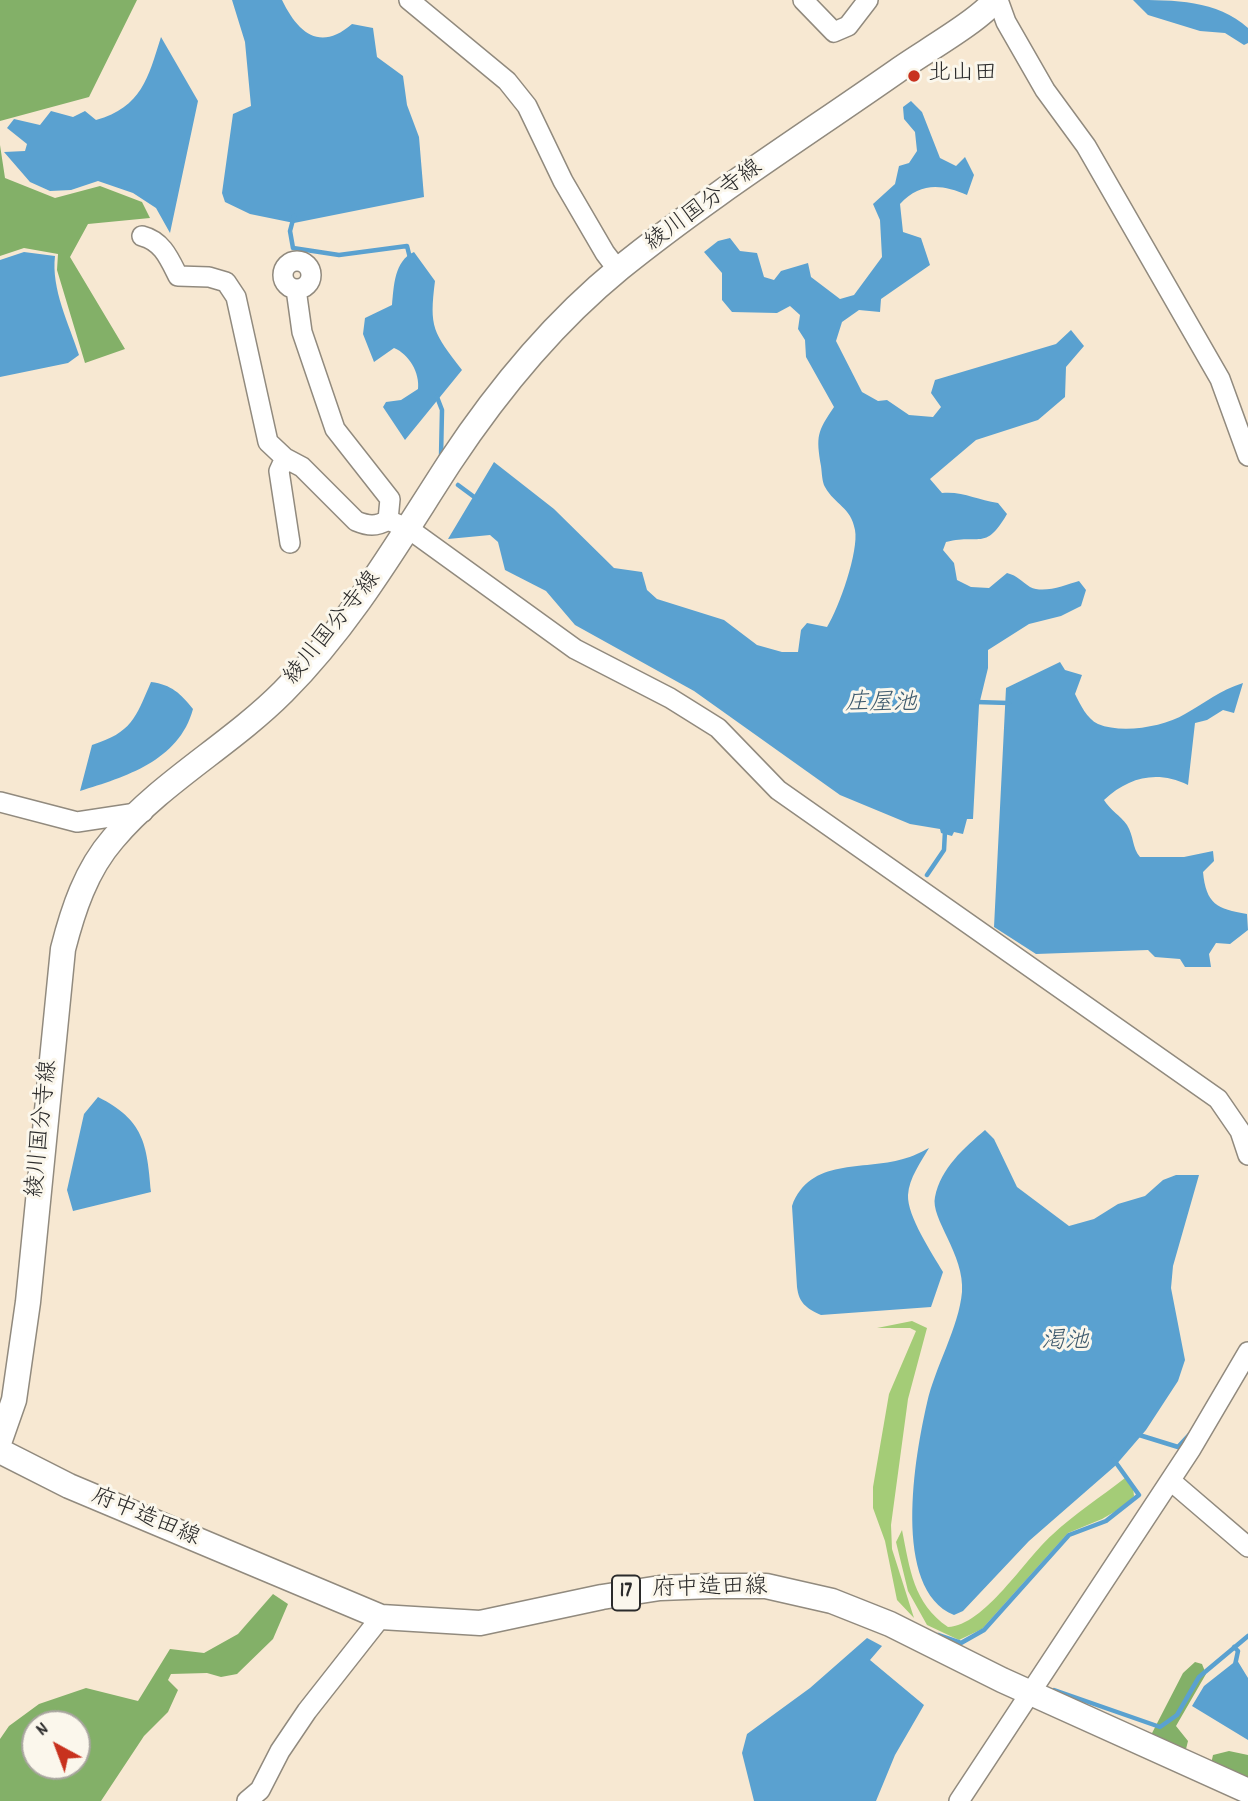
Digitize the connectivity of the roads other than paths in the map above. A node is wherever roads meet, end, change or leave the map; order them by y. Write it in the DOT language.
graph roads {
  1 [pos="409,0"];
  2 [pos="803,0"];
  3 [pos="868,0"];
  4 [pos="996,0"];
  5 [pos="142,236"];
  6 [pos="618,270"];
  7 [pos="296,289"];
  8 [pos="1248,456"];
  9 [pos="285,458"];
  10 [pos="399,524"];
  11 [pos="290,543"];
  12 [pos="0,802"];
  13 [pos="149,811"];
  14 [pos="1248,1155"];
  15 [pos="1248,1352"];
  16 [pos="0,1440"];
  17 [pos="0,1451"];
  18 [pos="1171,1481"];
  19 [pos="1248,1547"];
  20 [pos="381,1617"];
  21 [pos="1029,1693"];
  22 [pos="1248,1791"];
  23 [pos="247,1801"];
  24 [pos="959,1801"];
  1 -- 6 [label="street"];
  2 -- 3 [label="street"];
  4 -- 6 [label="main road, 綾川国分寺線"];
  4 -- 8 [label="street"];
  5 -- 9 [label="street"];
  6 -- 10 [label="main road, 綾川国分寺線"];
  7 -- 10 [label="street"];
  9 -- 10 [label="street"];
  9 -- 11 [label="street"];
  10 -- 13 [label="main road, 綾川国分寺線"];
  10 -- 14 [label="street"];
  12 -- 13 [label="street"];
  13 -- 16 [label="main road, 綾川国分寺線"];
  15 -- 18 [label="street"];
  17 -- 20 [label="main road, 府中造田線 / 17"];
  18 -- 19 [label="street"];
  18 -- 21 [label="street"];
  20 -- 21 [label="main road, 府中造田線 / 17"];
  20 -- 23 [label="street"];
  21 -- 22 [label="main road, 府中造田線 / 17"];
  21 -- 24 [label="street"];
}
